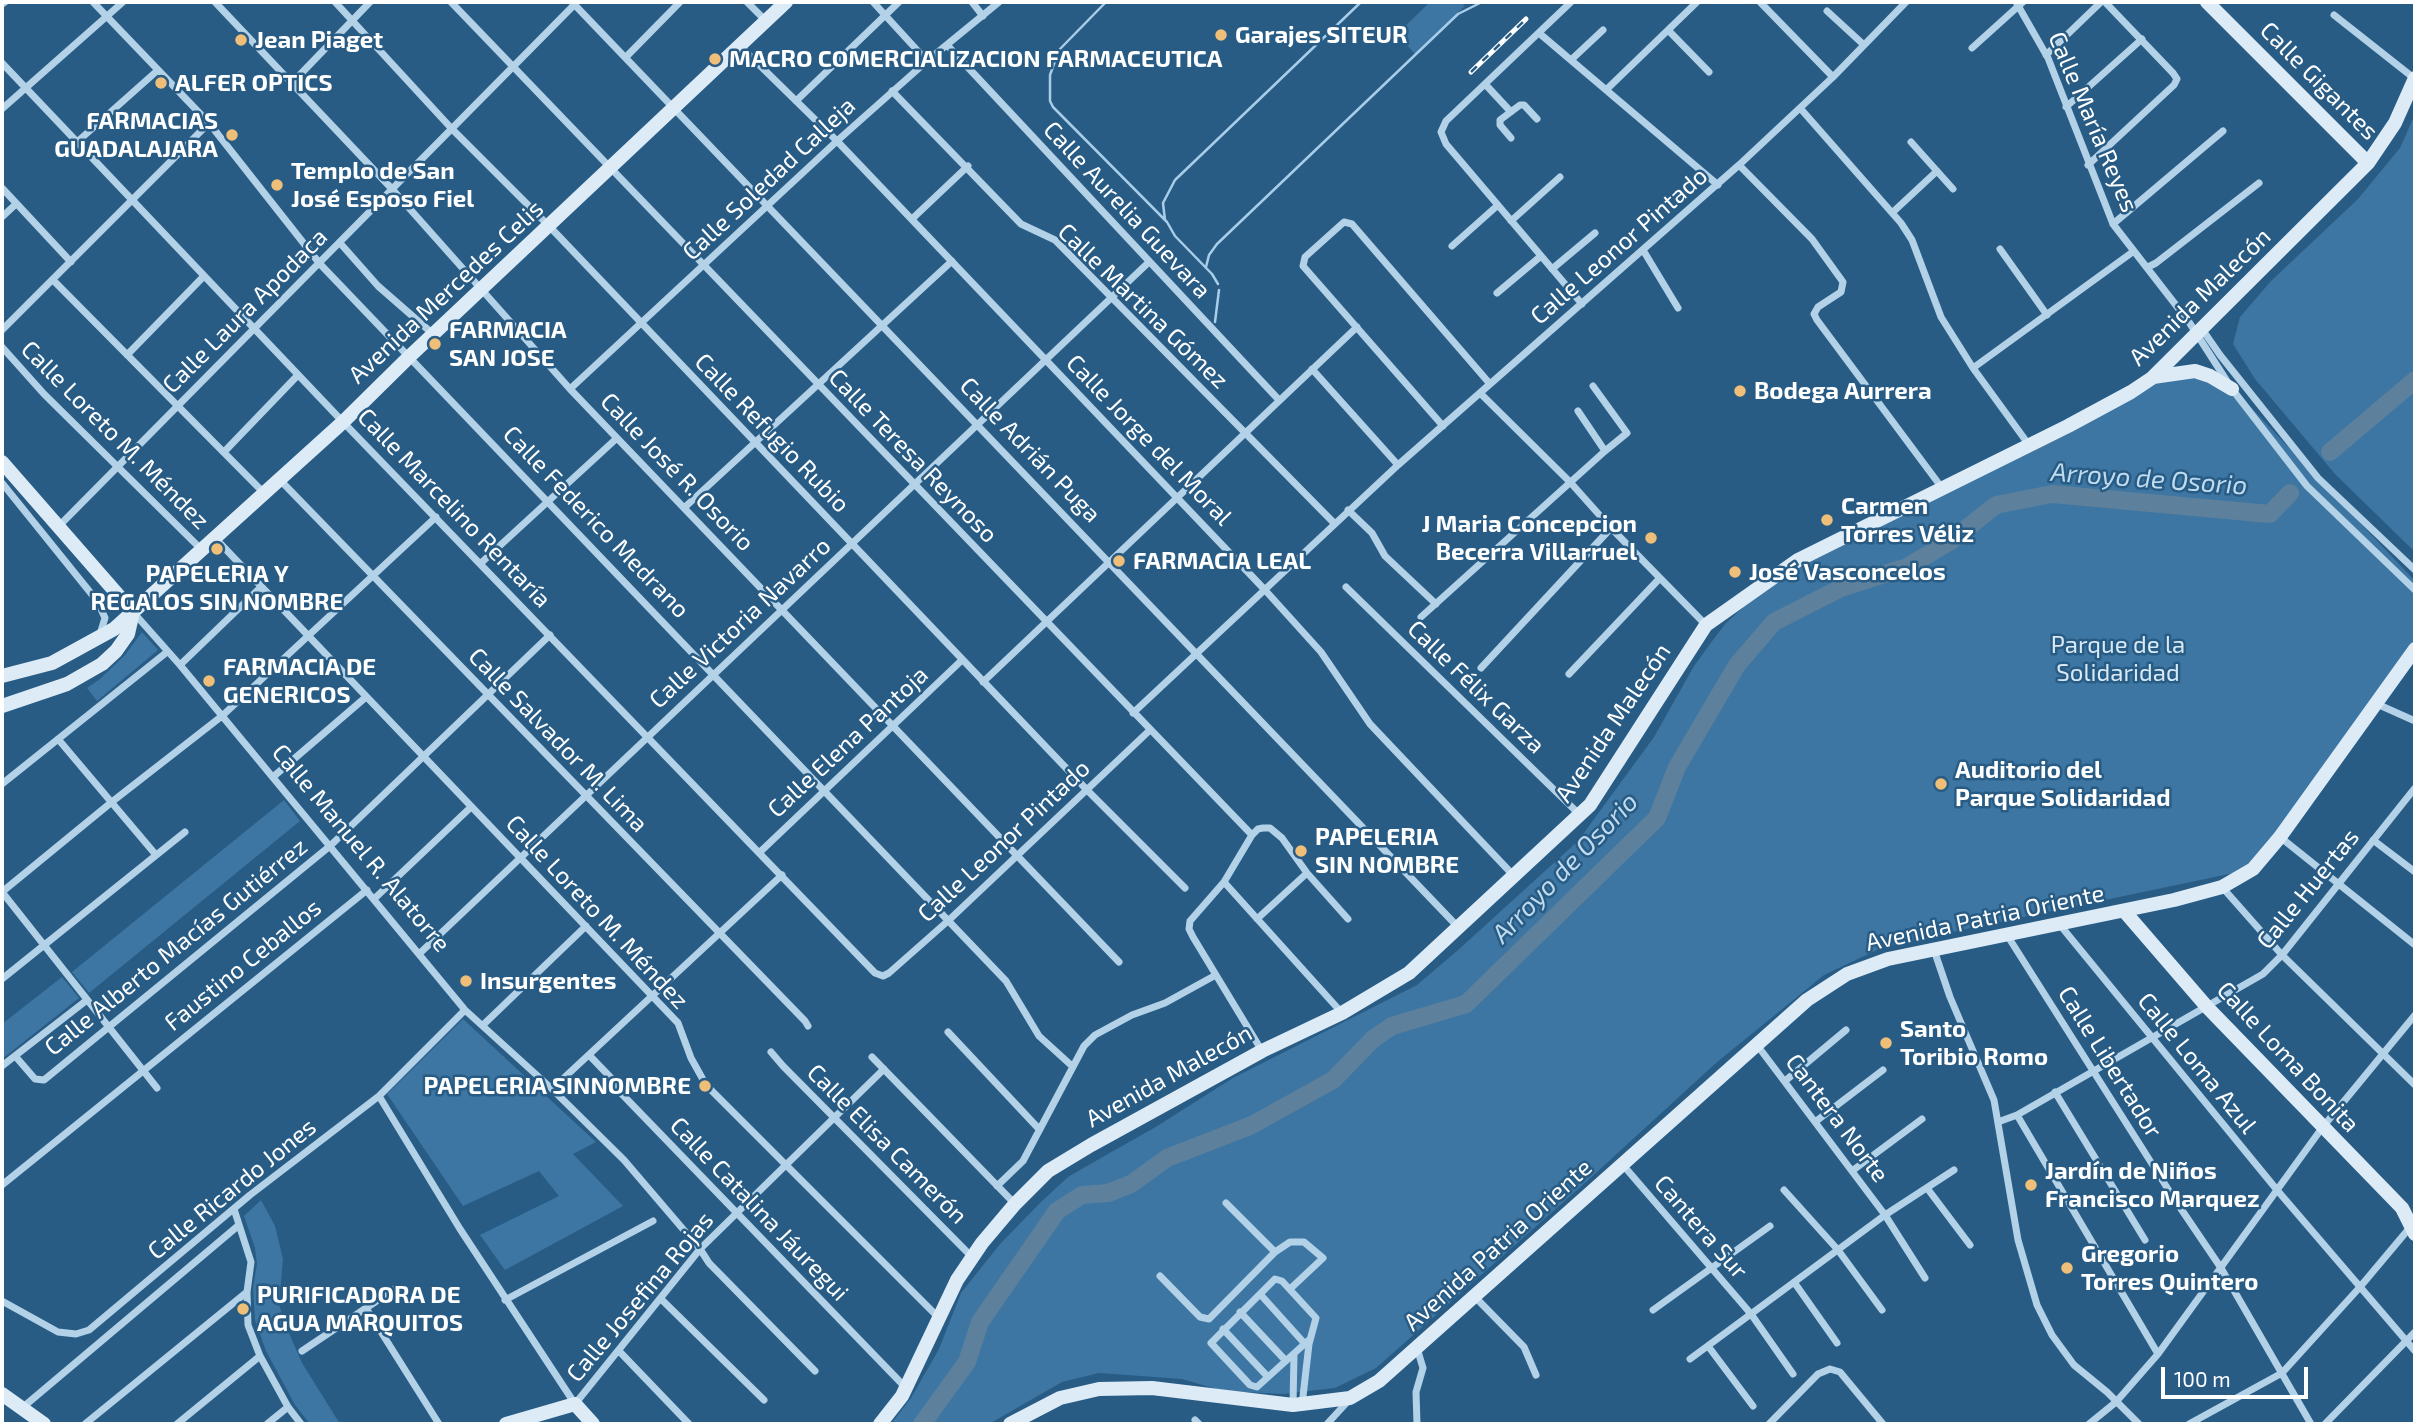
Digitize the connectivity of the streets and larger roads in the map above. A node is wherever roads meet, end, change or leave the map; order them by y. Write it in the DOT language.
graph roads {
  1 [pos="93,2"];
  2 [pos="123,2"];
  3 [pos="215,2"];
  4 [pos="335,2"];
  5 [pos="370,2"];
  6 [pos="451,2"];
  7 [pos="680,2"];
  8 [pos="747,2"];
  9 [pos="786,2"];
  10 [pos="873,2"];
  11 [pos="899,2"];
  12 [pos="972,2"];
  13 [pos="999,2"];
  14 [pos="1571,2"];
  15 [pos="1697,2"];
  16 [pos="1760,2"];
  17 [pos="1905,2"];
  18 [pos="2103,2"];
  19 [pos="2207,2"];
  20 [pos="575,3"];
  21 [pos="2019,3"];
  22 [pos="1827,11"];
  23 [pos="885,15"];
  24 [pos="2334,15"];
  25 [pos="106,16"];
  26 [pos="983,16"];
  27 [pos="353,20"];
  28 [pos="766,21"];
  29 [pos="1603,30"];
  30 [pos="1668,30"];
  31 [pos="1539,33"];
  32 [pos="2142,39"];
  33 [pos="740,45"];
  34 [pos="947,45"];
  35 [pos="1864,45"];
  36 [pos="1972,48"];
  37 [pos="2046,55"];
  38 [pos="626,57"];
  39 [pos="1571,60"];
  40 [pos="927,61"];
  41 [pos="2,63"];
  42 [pos="514,67"];
  43 [pos="158,70"];
  44 [pos="1709,72"];
  45 [pos="1833,77"];
  46 [pos="2415,78"];
  47 [pos="292,83"];
  48 [pos="1485,84"];
  49 [pos="26,88"];
  50 [pos="1606,90"];
  51 [pos="892,91"];
  52 [pos="796,100"];
  53 [pos="674,107"];
  54 [pos="2066,107"];
  55 [pos="1800,108"];
  56 [pos="2,109"];
  57 [pos="1511,112"];
  58 [pos="1537,119"];
  59 [pos="209,123"];
  60 [pos="452,129"];
  61 [pos="2223,131"];
  62 [pos="1511,138"];
  63 [pos="837,141"];
  64 [pos="77,142"];
  65 [pos="1911,142"];
  66 [pos="2368,163"];
  67 [pos="1739,165"];
  68 [pos="2088,165"];
  69 [pos="968,166"];
  70 [pos="610,168"];
  71 [pos="1937,171"];
  72 [pos="1560,177"];
  73 [pos="2259,183"];
  74 [pos="1718,185"];
  75 [pos="2,188"];
  76 [pos="1953,189"];
  77 [pos="393,190"];
  78 [pos="131,200"];
  79 [pos="16,204"];
  80 [pos="769,205"];
  81 [pos="1498,205"];
  82 [pos="1893,212"];
  83 [pos="2,217"];
  84 [pos="912,219"];
  85 [pos="1511,221"];
  86 [pos="2113,223"];
  87 [pos="549,226"];
  88 [pos="1595,233"];
  89 [pos="340,243"];
  90 [pos="1452,246"];
  91 [pos="2000,249"];
  92 [pos="1643,250"];
  93 [pos="2134,251"];
  94 [pos="1541,256"];
  95 [pos="952,261"];
  96 [pos="71,262"];
  97 [pos="1149,262"];
  98 [pos="320,264"];
  99 [pos="704,265"];
  100 [pos="2148,267"];
  101 [pos="1552,269"];
  102 [pos="204,276"];
  103 [pos="53,280"];
  104 [pos="482,288"];
  105 [pos="1497,293"];
  106 [pos="1112,297"];
  107 [pos="1582,304"];
  108 [pos="1678,308"];
  109 [pos="2047,315"];
  110 [pos="641,324"];
  111 [pos="883,324"];
  112 [pos="1357,327"];
  113 [pos="255,329"];
  114 [pos="2196,329"];
  115 [pos="2,330"];
  116 [pos="433,334"];
  117 [pos="2,347"];
  118 [pos="127,355"];
  119 [pos="410,356"];
  120 [pos="1046,360"];
  121 [pos="1973,368"];
  122 [pos="1311,369"];
  123 [pos="298,375"];
  124 [pos="2152,378"];
  125 [pos="818,384"];
  126 [pos="1490,384"];
  127 [pos="1593,386"];
  128 [pos="570,389"];
  129 [pos="2232,389"];
  130 [pos="1480,393"];
  131 [pos="1279,400"];
  132 [pos="178,406"];
  133 [pos="1578,411"];
  134 [pos="343,422"];
  135 [pos="978,424"];
  136 [pos="1443,426"];
  137 [pos="1245,433"];
  138 [pos="617,438"];
  139 [pos="755,443"];
  140 [pos="2029,445"];
  141 [pos="1605,451"];
  142 [pos="224,452"];
  143 [pos="2,461"];
  144 [pos="1398,466"];
  145 [pos="118,467"];
  146 [pos="280,479"];
  147 [pos="1570,482"];
  148 [pos="2,484"];
  149 [pos="914,485"];
  150 [pos="1942,488"];
  151 [pos="264,493"];
  152 [pos="6,495"];
  153 [pos="1177,498"];
  154 [pos="548,501"];
  155 [pos="684,508"];
  156 [pos="1349,510"];
  157 [pos="436,517"];
  158 [pos="1334,523"];
  159 [pos="57,528"];
  160 [pos="1611,528"];
  161 [pos="215,538"];
  162 [pos="851,544"];
  163 [pos="202,550"];
  164 [pos="1110,562"];
  165 [pos="481,564"];
  166 [pos="2415,570"];
  167 [pos="373,576"];
  168 [pos="1660,578"];
  169 [pos="261,587"];
  170 [pos="1346,587"];
  171 [pos="1265,590"];
  172 [pos="2415,590"];
  173 [pos="1436,604"];
  174 [pos="782,610"];
  175 [pos="133,612"];
  176 [pos="1421,617"];
  177 [pos="1046,622"];
  178 [pos="1706,625"];
  179 [pos="550,635"];
  180 [pos="99,638"];
  181 [pos="309,638"];
  182 [pos="2415,649"];
  183 [pos="167,652"];
  184 [pos="1197,653"];
  185 [pos="962,660"];
  186 [pos="180,665"];
  187 [pos="1480,668"];
  188 [pos="714,674"];
  189 [pos="1569,674"];
  190 [pos="2,676"];
  191 [pos="983,681"];
  192 [pos="488,694"];
  193 [pos="366,697"];
  194 [pos="2377,704"];
  195 [pos="2,706"];
  196 [pos="1133,713"];
  197 [pos="222,716"];
  198 [pos="2415,721"];
  199 [pos="893,725"];
  200 [pos="1150,730"];
  201 [pos="648,736"];
  202 [pos="58,739"];
  203 [pos="423,756"];
  204 [pos="273,777"];
  205 [pos="2,784"];
  206 [pos="2415,788"];
  207 [pos="825,790"];
  208 [pos="1087,790"];
  209 [pos="585,796"];
  210 [pos="113,801"];
  211 [pos="471,807"];
  212 [pos="1580,815"];
  213 [pos="186,832"];
  214 [pos="1252,835"];
  215 [pos="2280,837"];
  216 [pos="2373,841"];
  217 [pos="330,846"];
  218 [pos="760,852"];
  219 [pos="156,855"];
  220 [pos="1018,855"];
  221 [pos="520,858"];
  222 [pos="2415,872"];
  223 [pos="1307,873"];
  224 [pos="782,875"];
  225 [pos="1514,876"];
  226 [pos="1224,882"];
  227 [pos="2340,884"];
  228 [pos="2222,887"];
  229 [pos="1185,888"];
  230 [pos="367,890"];
  231 [pos="2,892"];
  232 [pos="374,899"];
  233 [pos="2125,912"];
  234 [pos="1257,919"];
  235 [pos="1348,919"];
  236 [pos="949,920"];
  237 [pos="2060,925"];
  238 [pos="586,926"];
  239 [pos="1459,927"];
  240 [pos="719,934"];
  241 [pos="2007,935"];
  242 [pos="2415,944"];
  243 [pos="44,945"];
  244 [pos="1934,949"];
  245 [pos="419,954"];
  246 [pos="2282,955"];
  247 [pos="1119,962"];
  248 [pos="883,976"];
  249 [pos="1214,976"];
  250 [pos="2,979"];
  251 [pos="652,996"];
  252 [pos="87,1000"];
  253 [pos="2207,1006"];
  254 [pos="466,1010"];
  255 [pos="1342,1013"];
  256 [pos="2415,1015"];
  257 [pos="482,1026"];
  258 [pos="808,1026"];
  259 [pos="109,1028"];
  260 [pos="1846,1030"];
  261 [pos="948,1032"];
  262 [pos="2152,1038"];
  263 [pos="1758,1045"];
  264 [pos="1262,1051"];
  265 [pos="2384,1054"];
  266 [pos="589,1055"];
  267 [pos="774,1055"];
  268 [pos="16,1057"];
  269 [pos="872,1057"];
  270 [pos="2,1066"];
  271 [pos="1072,1066"];
  272 [pos="884,1069"];
  273 [pos="142,1070"];
  274 [pos="1883,1070"];
  275 [pos="2092,1070"];
  276 [pos="1784,1081"];
  277 [pos="2415,1085"];
  278 [pos="157,1088"];
  279 [pos="552,1089"];
  280 [pos="2055,1092"];
  281 [pos="379,1096"];
  282 [pos="2017,1115"];
  283 [pos="835,1117"];
  284 [pos="1922,1119"];
  285 [pos="1815,1122"];
  286 [pos="1998,1122"];
  287 [pos="2322,1128"];
  288 [pos="1040,1129"];
  289 [pos="786,1165"];
  290 [pos="1623,1165"];
  291 [pos="1954,1170"];
  292 [pos="1852,1171"];
  293 [pos="2,1185"];
  294 [pos="997,1186"];
  295 [pos="1927,1188"];
  296 [pos="1784,1190"];
  297 [pos="2277,1191"];
  298 [pos="1226,1203"];
  299 [pos="1015,1204"];
  300 [pos="234,1209"];
  301 [pos="736,1214"];
  302 [pos="1885,1215"];
  303 [pos="653,1221"];
  304 [pos="239,1225"];
  305 [pos="1770,1226"];
  306 [pos="2414,1228"];
  307 [pos="2145,1241"];
  308 [pos="1970,1245"];
  309 [pos="700,1249"];
  310 [pos="1838,1250"];
  311 [pos="1275,1252"];
  312 [pos="972,1257"];
  313 [pos="1712,1268"];
  314 [pos="2221,1268"];
  315 [pos="1160,1276"];
  316 [pos="1926,1278"];
  317 [pos="1794,1282"];
  318 [pos="2360,1287"];
  319 [pos="396,1288"];
  320 [pos="1290,1289"];
  321 [pos="247,1292"];
  322 [pos="1260,1294"];
  323 [pos="1475,1297"];
  324 [pos="661,1299"];
  325 [pos="505,1300"];
  326 [pos="2,1301"];
  327 [pos="366,1308"];
  328 [pos="1653,1310"];
  329 [pos="1882,1310"];
  330 [pos="1240,1312"];
  331 [pos="1751,1314"];
  332 [pos="940,1319"];
  333 [pos="1223,1329"];
  334 [pos="2415,1332"];
  335 [pos="2407,1341"];
  336 [pos="1307,1342"];
  337 [pos="1837,1343"];
  338 [pos="1708,1346"];
  339 [pos="1417,1348"];
  340 [pos="302,1351"];
  341 [pos="619,1351"];
  342 [pos="2415,1351"];
  343 [pos="1294,1354"];
  344 [pos="2158,1354"];
  345 [pos="260,1356"];
  346 [pos="1690,1359"];
  347 [pos="1286,1361"];
  348 [pos="815,1371"];
  349 [pos="1305,1372"];
  350 [pos="2282,1373"];
  351 [pos="1293,1374"];
  352 [pos="1793,1374"];
  353 [pos="1536,1375"];
  354 [pos="1268,1377"];
  355 [pos="906,1388"];
  356 [pos="2,1394"];
  357 [pos="1350,1398"];
  358 [pos="764,1399"];
  359 [pos="2116,1402"];
  360 [pos="575,1404"];
  361 [pos="1297,1405"];
  362 [pos="1753,1406"];
  363 [pos="288,1407"];
  364 [pos="22,1408"];
  365 [pos="44,1424"];
  366 [pos="85,1424"];
  367 [pos="177,1424"];
  368 [pos="267,1424"];
  369 [pos="301,1424"];
  370 [pos="439,1424"];
  371 [pos="506,1424"];
  372 [pos="593,1424"];
  373 [pos="689,1424"];
  374 [pos="880,1424"];
  375 [pos="1010,1424"];
  376 [pos="1327,1424"];
  377 [pos="1417,1424"];
  378 [pos="1769,1424"];
  379 [pos="1882,1424"];
  380 [pos="2089,1424"];
  381 [pos="2138,1424"];
  382 [pos="2189,1424"];
  383 [pos="2311,1424"];
  384 [pos="2325,1424"];
  1 -- 25 [label="street, Calle Federico Medrano"];
  2 -- 25 [label="street"];
  3 -- 47 [label="street, Calle José R. Osorio"];
  4 -- 27 [label="street, Calle Refugio Rubio"];
  5 -- 27 [label="street"];
  6 -- 42 [label="street, Calle Teresa Reynoso"];
  7 -- 38 [label="street"];
  8 -- 28 [label="street"];
  9 -- 28 [label="street, Avenida Mercedes Celis"];
  10 -- 23 [label="street"];
  11 -- 23 [label="street"];
  12 -- 26 [label="street"];
  13 -- 26 [label="street, Calle Soledad Calleja"];
  14 -- 31 [label="street"];
  15 -- 30 [label="street"];
  16 -- 45 [label="street"];
  17 -- 35 [label="street, Calle Leonor Pintado"];
  18 -- 32 [label="street"];
  18 -- 37 [label="street"];
  19 -- 66 [label="street, Calle Gigantes"];
  20 -- 38 [label="street, Calle Adrián Puga"];
  20 -- 42 [label="street, Calle Laura Apodaca"];
  21 -- 36 [label="street"];
  21 -- 37 [label="street, Calle María Reyes"];
  22 -- 35 [label="street"];
  23 -- 40 [label="street"];
  23 -- 52 [label="street"];
  24 -- 46 [label="street"];
  25 -- 43 [label="street, Calle Federico Medrano"];
  25 -- 49 [label="street"];
  26 -- 34 [label="street, Calle Soledad Calleja"];
  27 -- 47 [label="street"];
  27 -- 60 [label="street, Calle Refugio Rubio"];
  28 -- 33 [label="street, Avenida Mercedes Celis"];
  29 -- 39 [label="street"];
  30 -- 44 [label="street"];
  30 -- 50 [label="street"];
  31 -- 39 [label="street"];
  31 -- 48 [label="street"];
  32 -- 54 [label="street"];
  32 -- 68 [label="street"];
  33 -- 52 [label="street, Calle Jorge del Moral"];
  33 -- 53 [label="street, Avenida Mercedes Celis"];
  34 -- 40 [label="street, Calle Soledad Calleja"];
  34 -- 97 [label="street, Calle Aurelia Guevara"];
  35 -- 45 [label="street, Calle Leonor Pintado"];
  37 -- 54 [label="street, Calle María Reyes"];
  38 -- 53 [label="street, Calle Adrián Puga"];
  39 -- 50 [label="street"];
  40 -- 51 [label="street, Calle Soledad Calleja"];
  41 -- 49 [label="street, Calle Marcelino Rentaría"];
  42 -- 60 [label="street, Calle Laura Apodaca"];
  42 -- 70 [label="street, Calle Teresa Reynoso"];
  43 -- 59 [label="street, Calle Federico Medrano"];
  43 -- 64 [label="street"];
  45 -- 55 [label="street, Calle Leonor Pintado"];
  46 -- 66 [label="street, Avenida Malecón"];
  47 -- 77 [label="street, Calle José R. Osorio"];
  48 -- 57 [label="street"];
  48 -- 81 [label="street"];
  49 -- 56 [label="street"];
  49 -- 64 [label="street, Calle Marcelino Rentaría"];
  50 -- 74 [label="street"];
  51 -- 63 [label="street, Calle Soledad Calleja"];
  51 -- 69 [label="street, Calle Martina Gómez"];
  52 -- 63 [label="street, Calle Jorge del Moral"];
  53 -- 70 [label="street, Avenida Mercedes Celis"];
  53 -- 80 [label="street, Calle Adrián Puga"];
  54 -- 68 [label="street, Calle María Reyes"];
  55 -- 67 [label="street, Calle Leonor Pintado"];
  55 -- 82 [label="street"];
  57 -- 58 [label="street"];
  57 -- 62 [label="street"];
  59 -- 78 [label="street"];
  59 -- 98 [label="street, Calle Federico Medrano"];
  60 -- 77 [label="street, Calle Laura Apodaca"];
  60 -- 87 [label="street, Calle Refugio Rubio"];
  61 -- 86 [label="street"];
  63 -- 80 [label="street, Calle Soledad Calleja"];
  63 -- 84 [label="street, Calle Jorge del Moral"];
  64 -- 78 [label="street, Calle Marcelino Rentaría"];
  65 -- 71 [label="street"];
  66 -- 114 [label="street, Avenida Malecón"];
  67 -- 74 [label="street, Calle Leonor Pintado"];
  67 -- 150 [label="street"];
  68 -- 86 [label="street, Calle María Reyes"];
  69 -- 84 [label="street"];
  69 -- 106 [label="street, Calle Martina Gómez"];
  70 -- 87 [label="street, Avenida Mercedes Celis"];
  70 -- 99 [label="street, Calle Teresa Reynoso"];
  71 -- 76 [label="street"];
  71 -- 82 [label="street"];
  72 -- 85 [label="street"];
  73 -- 100 [label="street"];
  74 -- 92 [label="street, Calle Leonor Pintado"];
  75 -- 79 [label="street"];
  77 -- 89 [label="street, Calle Laura Apodaca"];
  77 -- 104 [label="street, Calle José R. Osorio"];
  78 -- 96 [label="street"];
  78 -- 102 [label="street, Calle Marcelino Rentaría"];
  79 -- 83 [label="street"];
  79 -- 96 [label="street"];
  80 -- 99 [label="street, Calle Soledad Calleja"];
  80 -- 111 [label="street, Calle Adrián Puga"];
  81 -- 85 [label="street"];
  81 -- 90 [label="street"];
  82 -- 121 [label="street"];
  84 -- 95 [label="street, Calle Jorge del Moral"];
  85 -- 94 [label="street"];
  86 -- 93 [label="street, Calle María Reyes"];
  87 -- 104 [label="street, Avenida Mercedes Celis"];
  87 -- 110 [label="street, Calle Refugio Rubio"];
  88 -- 101 [label="street"];
  89 -- 98 [label="street, Calle Laura Apodaca"];
  89 -- 116 [label="street"];
  91 -- 109 [label="street"];
  92 -- 107 [label="street, Calle Leonor Pintado"];
  92 -- 108 [label="street"];
  93 -- 100 [label="street, Calle María Reyes"];
  93 -- 109 [label="street"];
  94 -- 101 [label="street"];
  94 -- 105 [label="street"];
  95 -- 111 [label="street"];
  95 -- 120 [label="street, Calle Jorge del Moral"];
  96 -- 103 [label="street"];
  97 -- 106 [label="street, Calle Victoria Navarro"];
  97 -- 131 [label="street, Calle Aurelia Guevara"];
  98 -- 113 [label="street, Calle Laura Apodaca"];
  98 -- 119 [label="street, Calle Federico Medrano"];
  99 -- 110 [label="street, Calle Soledad Calleja"];
  99 -- 125 [label="street, Calle Teresa Reynoso"];
  100 -- 114 [label="street, Calle María Reyes"];
  101 -- 107 [label="street"];
  102 -- 113 [label="street, Calle Marcelino Rentaría"];
  102 -- 118 [label="street"];
  103 -- 115 [label="street"];
  103 -- 118 [label="street"];
  104 -- 116 [label="street, Avenida Mercedes Celis"];
  104 -- 128 [label="street, Calle José R. Osorio"];
  106 -- 120 [label="street, Calle Victoria Navarro"];
  106 -- 137 [label="street, Calle Martina Gómez"];
  107 -- 126 [label="street, Calle Leonor Pintado"];
  109 -- 121 [label="street"];
  110 -- 128 [label="street, Calle Soledad Calleja"];
  110 -- 139 [label="street, Calle Refugio Rubio"];
  111 -- 125 [label="street"];
  111 -- 135 [label="street, Calle Adrián Puga"];
  112 -- 122 [label="street"];
  112 -- 126 [label="street"];
  112 -- 136 [label="street"];
  113 -- 123 [label="street, Calle Marcelino Rentaría"];
  113 -- 132 [label="street, Calle Laura Apodaca"];
  114 -- 124 [label="street, Avenida Malecón"];
  114 -- 129 [label="street, Calle María Reyes"];
  114 -- 166 [label="street, Calle María Reyes"];
  116 -- 119 [label="street, Avenida Mercedes Celis"];
  117 -- 145 [label="street, Calle Loreto M. Méndez"];
  118 -- 132 [label="street"];
  119 -- 134 [label="street, Avenida Mercedes Celis"];
  119 -- 154 [label="street, Calle Federico Medrano"];
  120 -- 135 [label="street, Calle Victoria Navarro"];
  120 -- 153 [label="street, Calle Jorge del Moral"];
  121 -- 140 [label="street"];
  122 -- 131 [label="street"];
  122 -- 144 [label="street"];
  123 -- 134 [label="street, Calle Marcelino Rentaría"];
  123 -- 142 [label="street"];
  124 -- 129 [label="street"];
  124 -- 140 [label="street, Avenida Malecón"];
  125 -- 139 [label="street"];
  125 -- 149 [label="street, Calle Teresa Reynoso"];
  126 -- 130 [label="street, Calle Leonor Pintado"];
  127 -- 141 [label="street"];
  128 -- 138 [label="street, Calle José R. Osorio"];
  129 -- 172 [label="street, Calle María Reyes"];
  130 -- 136 [label="street, Calle Leonor Pintado"];
  130 -- 147 [label="street"];
  131 -- 137 [label="street"];
  132 -- 142 [label="street"];
  132 -- 145 [label="street, Calle Laura Apodaca"];
  133 -- 141 [label="street"];
  134 -- 146 [label="street, Avenida Mercedes Celis"];
  134 -- 157 [label="street, Calle Marcelino Rentaría"];
  135 -- 149 [label="street, Calle Victoria Navarro"];
  135 -- 164 [label="street, Calle Adrián Puga"];
  136 -- 144 [label="street, Calle Leonor Pintado"];
  137 -- 153 [label="street"];
  137 -- 158 [label="street, Calle Martina Gómez"];
  138 -- 154 [label="street"];
  138 -- 155 [label="street, Calle José R. Osorio"];
  139 -- 155 [label="street"];
  139 -- 162 [label="street, Calle Refugio Rubio"];
  140 -- 150 [label="street, Avenida Malecón"];
  141 -- 147 [label="street"];
  142 -- 151 [label="street"];
  143 -- 159 [label="street, Calle Manuel R. Alatorre"];
  144 -- 156 [label="street, Calle Leonor Pintado"];
  145 -- 159 [label="street, Calle Laura Apodaca"];
  145 -- 163 [label="street, Calle Loreto M. Méndez"];
  146 -- 151 [label="street, Avenida Mercedes Celis"];
  146 -- 167 [label="street, Calle Salvador M. Lima"];
  147 -- 160 [label="street"];
  147 -- 173 [label="street"];
  148 -- 152 [label="street"];
  149 -- 162 [label="street, Calle Victoria Navarro"];
  149 -- 177 [label="street, Calle Teresa Reynoso"];
  150 -- 178 [label="street, Avenida Malecón"];
  151 -- 161 [label="street, Avenida Mercedes Celis"];
  152 -- 180 [label="street"];
  153 -- 164 [label="street"];
  153 -- 171 [label="street, Calle Jorge del Moral"];
  154 -- 165 [label="street"];
  154 -- 188 [label="street, Calle Federico Medrano"];
  155 -- 174 [label="street, Calle José R. Osorio"];
  156 -- 158 [label="street, Calle Leonor Pintado"];
  156 -- 173 [label="street"];
  157 -- 165 [label="street, Calle Marcelino Rentaría"];
  157 -- 167 [label="street"];
  158 -- 171 [label="street, Calle Leonor Pintado"];
  159 -- 175 [label="street, Calle Manuel R. Alatorre"];
  160 -- 168 [label="street"];
  160 -- 187 [label="street"];
  161 -- 163 [label="street, Avenida Mercedes Celis"];
  161 -- 169 [label="street, Calle Loreto M. Méndez"];
  162 -- 174 [label="street, Calle Victoria Navarro"];
  162 -- 185 [label="street, Calle Refugio Rubio"];
  163 -- 175 [label="street, Avenida Mercedes Celis"];
  164 -- 177 [label="street"];
  164 -- 184 [label="street, Calle Adrián Puga"];
  165 -- 179 [label="street, Calle Marcelino Rentaría"];
  167 -- 181 [label="street"];
  167 -- 192 [label="street, Calle Salvador M. Lima"];
  168 -- 178 [label="street"];
  168 -- 189 [label="street"];
  169 -- 181 [label="street, Calle Loreto M. Méndez"];
  169 -- 186 [label="street"];
  170 -- 212 [label="street, Calle Félix Garza"];
  171 -- 184 [label="street, Calle Leonor Pintado"];
  171 -- 225 [label="street, Calle Jorge del Moral"];
  173 -- 176 [label="street"];
  174 -- 188 [label="street, Calle Victoria Navarro"];
  174 -- 199 [label="street, Calle José R. Osorio"];
  175 -- 180 [label="street, Avenida Mercedes Celis"];
  175 -- 183 [label="street, Calle Manuel R. Alatorre"];
  175 -- 195 [label="street, Avenida Mercedes Celis"];
  177 -- 191 [label="street"];
  177 -- 196 [label="street, Calle Teresa Reynoso"];
  178 -- 212 [label="street, Avenida Malecón"];
  179 -- 192 [label="street, Calle Alberto Macías Gutiérrez"];
  179 -- 201 [label="street, Calle Marcelino Rentaría"];
  180 -- 190 [label="street, Avenida Mercedes Celis"];
  181 -- 193 [label="street, Calle Loreto M. Méndez"];
  181 -- 197 [label="street"];
  182 -- 194 [label="street, Avenida Patria Oriente"];
  183 -- 186 [label="street, Calle Manuel R. Alatorre"];
  183 -- 202 [label="street"];
  184 -- 196 [label="street, Calle Leonor Pintado"];
  184 -- 239 [label="street, Calle Adrián Puga"];
  185 -- 191 [label="street, Calle Refugio Rubio"];
  185 -- 199 [label="street, Calle Elena Pantoja"];
  186 -- 197 [label="street, Calle Manuel R. Alatorre"];
  188 -- 201 [label="street, Calle Victoria Navarro"];
  188 -- 207 [label="street, Calle Federico Medrano"];
  191 -- 208 [label="street, Calle Refugio Rubio"];
  192 -- 203 [label="street, Calle Alberto Macías Gutiérrez"];
  192 -- 209 [label="street, Calle Salvador M. Lima"];
  193 -- 203 [label="street, Calle Loreto M. Méndez"];
  193 -- 204 [label="street"];
  194 -- 198 [label="street"];
  194 -- 215 [label="street, Avenida Patria Oriente"];
  196 -- 200 [label="street, Calle Teresa Reynoso"];
  197 -- 204 [label="street, Calle Manuel R. Alatorre"];
  197 -- 210 [label="street"];
  199 -- 207 [label="street, Calle Elena Pantoja"];
  199 -- 220 [label="street, Calle José R. Osorio"];
  200 -- 208 [label="street, Calle Leonor Pintado"];
  200 -- 214 [label="street, Calle Teresa Reynoso"];
  201 -- 209 [label="street, Calle Victoria Navarro"];
  201 -- 218 [label="street, Calle Marcelino Rentaría"];
  202 -- 205 [label="street"];
  202 -- 210 [label="street"];
  203 -- 211 [label="street, Calle Loreto M. Méndez"];
  203 -- 217 [label="street, Calle Alberto Macías Gutiérrez"];
  204 -- 217 [label="street, Calle Manuel R. Alatorre"];
  206 -- 216 [label="street, Calle Huertas"];
  207 -- 218 [label="street, Calle Elena Pantoja"];
  207 -- 236 [label="street, Calle Federico Medrano"];
  208 -- 220 [label="street, Calle Leonor Pintado"];
  208 -- 229 [label="street, Calle Refugio Rubio"];
  209 -- 221 [label="street, Calle Victoria Navarro"];
  209 -- 240 [label="street, Calle Salvador M. Lima"];
  210 -- 219 [label="street"];
  210 -- 231 [label="street"];
  211 -- 221 [label="street, Calle Loreto M. Méndez"];
  211 -- 232 [label="street"];
  212 -- 225 [label="street, Avenida Malecón"];
  213 -- 219 [label="street"];
  214 -- 223 [label="street"];
  214 -- 226 [label="street"];
  215 -- 227 [label="street"];
  215 -- 228 [label="street, Avenida Patria Oriente"];
  216 -- 222 [label="street"];
  216 -- 227 [label="street, Calle Huertas"];
  217 -- 230 [label="street, Calle Manuel R. Alatorre"];
  217 -- 259 [label="street, Calle Alberto Macías Gutiérrez"];
  218 -- 224 [label="street, Calle Marcelino Rentaría"];
  219 -- 243 [label="street"];
  220 -- 236 [label="street, Calle Leonor Pintado"];
  220 -- 247 [label="street, Calle José R. Osorio"];
  221 -- 238 [label="street, Calle Loreto M. Méndez"];
  221 -- 245 [label="street, Calle Victoria Navarro"];
  223 -- 234 [label="street"];
  223 -- 235 [label="street"];
  224 -- 240 [label="street"];
  224 -- 248 [label="street, Calle Marcelino Rentaría"];
  225 -- 239 [label="street, Avenida Malecón"];
  226 -- 234 [label="street"];
  226 -- 249 [label="street"];
  227 -- 242 [label="street"];
  227 -- 246 [label="street, Calle Huertas"];
  228 -- 233 [label="street, Avenida Patria Oriente"];
  228 -- 246 [label="street"];
  230 -- 232 [label="street, Calle Manuel R. Alatorre"];
  230 -- 273 [label="street, Faustino Ceballos"];
  231 -- 243 [label="street"];
  232 -- 245 [label="street, Calle Manuel R. Alatorre"];
  233 -- 237 [label="street, Avenida Patria Oriente"];
  233 -- 253 [label="street, Calle Loma Bonita"];
  234 -- 255 [label="street"];
  236 -- 248 [label="street, Calle Leonor Pintado"];
  236 -- 271 [label="street, Calle Federico Medrano"];
  237 -- 241 [label="street, Avenida Patria Oriente"];
  237 -- 262 [label="street, Calle Loma Azul"];
  238 -- 251 [label="street, Calle Loreto M. Méndez"];
  238 -- 257 [label="street"];
  239 -- 255 [label="street, Avenida Malecón"];
  240 -- 251 [label="street"];
  240 -- 258 [label="street, Calle Salvador M. Lima"];
  241 -- 244 [label="street, Avenida Patria Oriente"];
  241 -- 275 [label="street, Calle Libertador"];
  243 -- 250 [label="street"];
  243 -- 252 [label="street"];
  244 -- 263 [label="street, Avenida Patria Oriente"];
  244 -- 286 [label="street"];
  245 -- 254 [label="street, Calle Manuel R. Alatorre"];
  246 -- 253 [label="street, Calle Huertas"];
  246 -- 265 [label="street"];
  249 -- 264 [label="street"];
  249 -- 271 [label="street"];
  251 -- 266 [label="street"];
  251 -- 289 [label="street, Calle Loreto M. Méndez"];
  252 -- 259 [label="street"];
  252 -- 268 [label="street"];
  253 -- 262 [label="street, Calle Huertas"];
  253 -- 287 [label="street, Calle Loma Bonita"];
  254 -- 257 [label="street, Calle Manuel R. Alatorre"];
  254 -- 281 [label="street, Calle Ricardo Jones"];
  255 -- 264 [label="street, Avenida Malecón"];
  256 -- 265 [label="street"];
  257 -- 279 [label="street, Calle Manuel R. Alatorre"];
  259 -- 268 [label="street, Calle Alberto Macías Gutiérrez"];
  259 -- 273 [label="street"];
  260 -- 276 [label="street"];
  261 -- 288 [label="street"];
  262 -- 275 [label="street, Calle Huertas"];
  262 -- 297 [label="street, Calle Loma Azul"];
  263 -- 276 [label="street, Cantera Norte"];
  263 -- 290 [label="street, Avenida Patria Oriente"];
  264 -- 299 [label="street, Avenida Malecón"];
  265 -- 277 [label="street"];
  265 -- 287 [label="street"];
  266 -- 279 [label="street"];
  266 -- 301 [label="street, Calle Catalina Jáuregui"];
  267 -- 283 [label="street, Calle Elisa Camerón"];
  268 -- 270 [label="street"];
  269 -- 272 [label="street"];
  271 -- 288 [label="street"];
  272 -- 283 [label="street, Calle Josefina Rojas"];
  272 -- 294 [label="street"];
  273 -- 278 [label="street"];
  273 -- 293 [label="street, Faustino Ceballos"];
  274 -- 285 [label="street"];
  275 -- 280 [label="street, Calle Huertas"];
  275 -- 314 [label="street, Calle Libertador"];
  276 -- 285 [label="street, Cantera Norte"];
  279 -- 309 [label="street, Calle Manuel R. Alatorre"];
  280 -- 282 [label="street, Calle Huertas"];
  280 -- 307 [label="street"];
  281 -- 300 [label="street, Calle Ricardo Jones"];
  281 -- 325 [label="street"];
  282 -- 286 [label="street, Calle Huertas"];
  282 -- 344 [label="street"];
  283 -- 289 [label="street, Calle Josefina Rojas"];
  283 -- 312 [label="street, Calle Elisa Camerón"];
  284 -- 292 [label="street"];
  285 -- 292 [label="street, Cantera Norte"];
  286 -- 359 [label="street"];
  287 -- 297 [label="street"];
  287 -- 306 [label="street, Calle Loma Bonita"];
  288 -- 294 [label="street"];
  289 -- 301 [label="street, Calle Josefina Rojas"];
  289 -- 332 [label="street, Calle Loreto M. Méndez"];
  290 -- 313 [label="street, Cantera Sur"];
  290 -- 323 [label="street, Avenida Patria Oriente"];
  291 -- 295 [label="street"];
  292 -- 302 [label="street, Cantera Norte"];
  294 -- 299 [label="street"];
  295 -- 302 [label="street"];
  295 -- 308 [label="street"];
  296 -- 310 [label="street"];
  297 -- 314 [label="street"];
  297 -- 318 [label="street, Calle Loma Azul"];
  298 -- 311 [label="street"];
  299 -- 312 [label="street, Avenida Malecón"];
  300 -- 304 [label="street"];
  300 -- 326 [label="street, Calle Ricardo Jones"];
  301 -- 309 [label="street, Calle Josefina Rojas"];
  301 -- 355 [label="street, Calle Catalina Jáuregui"];
  302 -- 310 [label="street"];
  302 -- 316 [label="street, Cantera Norte"];
  303 -- 325 [label="street"];
  304 -- 321 [label="street"];
  304 -- 364 [label="street"];
  305 -- 313 [label="street"];
  306 -- 318 [label="street"];
  309 -- 324 [label="street, Calle Josefina Rojas"];
  309 -- 348 [label="street, Calle Manuel R. Alatorre"];
  310 -- 317 [label="street"];
  310 -- 329 [label="street"];
  311 -- 315 [label="street"];
  311 -- 320 [label="street"];
  312 -- 332 [label="street, Avenida Malecón"];
  313 -- 328 [label="street"];
  313 -- 331 [label="street, Cantera Sur"];
  314 -- 344 [label="street"];
  314 -- 350 [label="street, Calle Libertador"];
  317 -- 331 [label="street"];
  317 -- 337 [label="street"];
  318 -- 335 [label="street, Calle Loma Azul"];
  318 -- 350 [label="street"];
  319 -- 327 [label="street"];
  320 -- 322 [label="street"];
  320 -- 336 [label="street"];
  321 -- 345 [label="street"];
  321 -- 366 [label="street"];
  322 -- 330 [label="street"];
  322 -- 336 [label="street"];
  323 -- 339 [label="street, Avenida Patria Oriente"];
  323 -- 353 [label="street"];
  324 -- 341 [label="street, Calle Josefina Rojas"];
  324 -- 358 [label="street"];
  325 -- 360 [label="street"];
  327 -- 340 [label="street"];
  327 -- 370 [label="street"];
  330 -- 333 [label="street"];
  330 -- 347 [label="street"];
  331 -- 338 [label="street"];
  331 -- 352 [label="street, Cantera Sur"];
  332 -- 355 [label="street, Avenida Malecón"];
  333 -- 354 [label="street"];
  333 -- 354 [label="street"];
  334 -- 335 [label="street"];
  335 -- 342 [label="street, Calle Loma Azul"];
  335 -- 384 [label="street"];
  336 -- 343 [label="street"];
  336 -- 349 [label="street"];
  338 -- 346 [label="street"];
  338 -- 362 [label="street"];
  339 -- 357 [label="street, Avenida Patria Oriente"];
  339 -- 377 [label="street"];
  341 -- 360 [label="street, Calle Josefina Rojas"];
  341 -- 373 [label="street"];
  343 -- 347 [label="street"];
  343 -- 351 [label="street"];
  344 -- 359 [label="street"];
  345 -- 363 [label="street"];
  345 -- 367 [label="street"];
  347 -- 354 [label="street"];
  349 -- 351 [label="street"];
  349 -- 361 [label="street"];
  350 -- 382 [label="street"];
  350 -- 383 [label="street, Calle Libertador"];
  351 -- 361 [label="street"];
  355 -- 374 [label="street, Avenida Malecón"];
  356 -- 364 [label="street"];
  357 -- 361 [label="street, Avenida Patria Oriente"];
  357 -- 376 [label="street, Avenida Patria Oriente"];
  359 -- 380 [label="street"];
  359 -- 381 [label="street"];
  360 -- 371 [label="street"];
  360 -- 372 [label="street"];
  361 -- 375 [label="street, Avenida Patria Oriente"];
  363 -- 368 [label="street"];
  363 -- 369 [label="street"];
  364 -- 365 [label="street"];
  378 -- 379 [label="street"];
}
